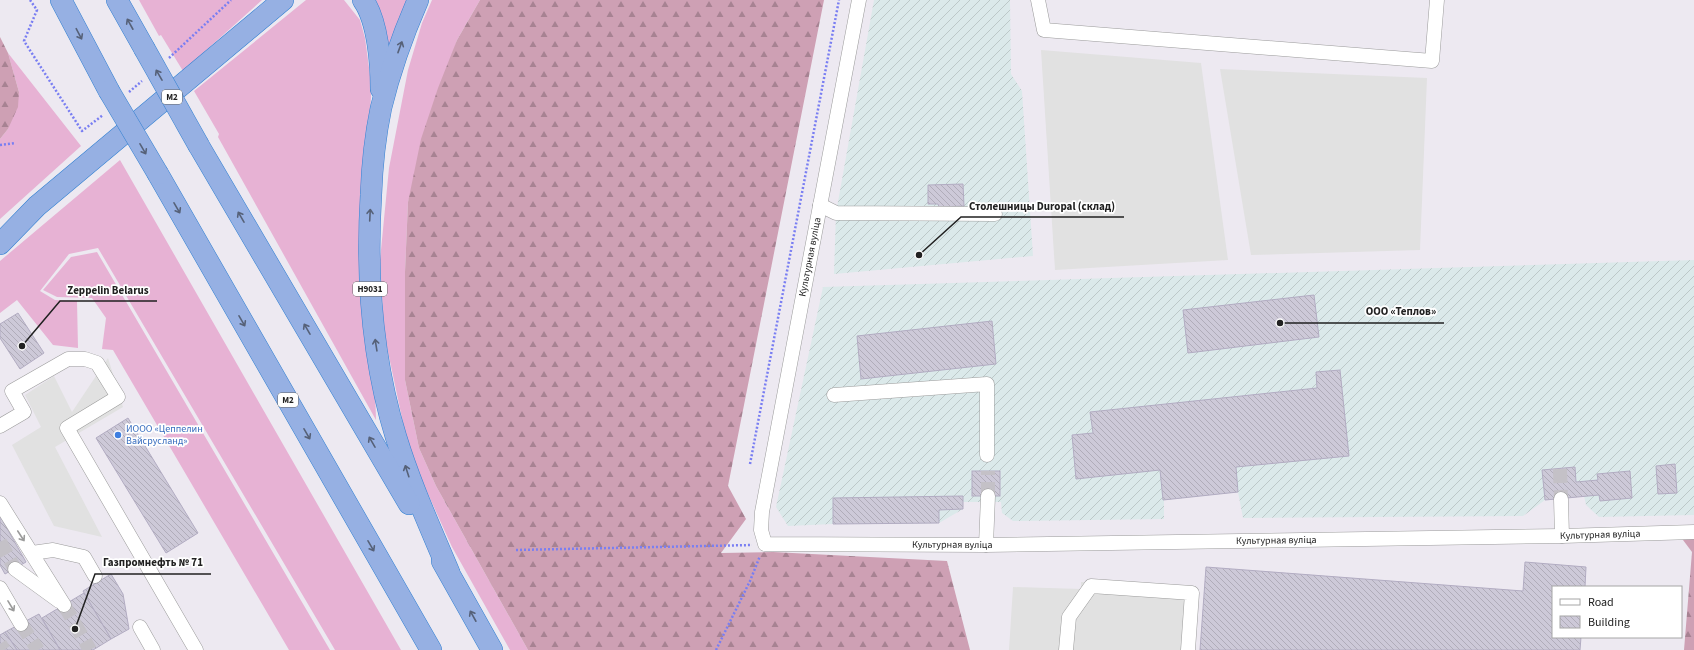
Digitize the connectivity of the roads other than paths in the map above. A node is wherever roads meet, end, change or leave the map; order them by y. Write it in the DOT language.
graph roads {
  1 [pos="61,0"];
  2 [pos="117,0"];
  3 [pos="282,0"];
  4 [pos="363,0"];
  5 [pos="418,0"];
  6 [pos="859,0"];
  7 [pos="1038,0"];
  8 [pos="1437,0"];
  9 [pos="381,108"];
  10 [pos="820,205"];
  11 [pos="995,214"];
  12 [pos="0,244"];
  13 [pos="834,395"];
  14 [pos="0,426"];
  15 [pos="988,455"];
  16 [pos="988,496"];
  17 [pos="1561,499"];
  18 [pos="0,503"];
  19 [pos="1694,532"];
  20 [pos="1562,536"];
  21 [pos="986,545"];
  22 [pos="32,553"];
  23 [pos="15,569"];
  24 [pos="449,572"];
  25 [pos="95,576"];
  26 [pos="0,588"];
  27 [pos="21,624"];
  28 [pos="140,626"];
  29 [pos="417,627"];
  30 [pos="153,650"];
  31 [pos="196,650"];
  32 [pos="424,650"];
  33 [pos="431,650"];
  34 [pos="492,650"];
  35 [pos="1066,650"];
  36 [pos="1188,650"];
  1 -- 29 [label="highway, М2, one-way, bridge"];
  24 -- 2 [label="highway, М2, one-way, bridge"];
  3 -- 12 [label="highway"];
  4 -- 9 [label="highway, Н9031"];
  9 -- 5 [label="highway, Н9031, one-way"];
  6 -- 10 [label="street, Культурная вуліца"];
  7 -- 8 [label="street"];
  24 -- 9 [label="highway, Н9031, one-way"];
  10 -- 11 [label="street"];
  10 -- 21 [label="street, Культурная вуліца"];
  13 -- 15 [label="street"];
  14 -- 31 [label="street"];
  16 -- 21 [label="street"];
  17 -- 20 [label="street"];
  18 -- 22 [label="street, one-way"];
  19 -- 20 [label="street, Культурная вуліца"];
  20 -- 21 [label="street, Культурная вуліца"];
  22 -- 23 [label="street"];
  22 -- 25 [label="street"];
  34 -- 24 [label="highway, М2, one-way"];
  26 -- 27 [label="street, one-way"];
  28 -- 30 [label="street"];
  29 -- 32 [label="highway"];
  29 -- 33 [label="highway, М2"];
  35 -- 36 [label="street"];
}
